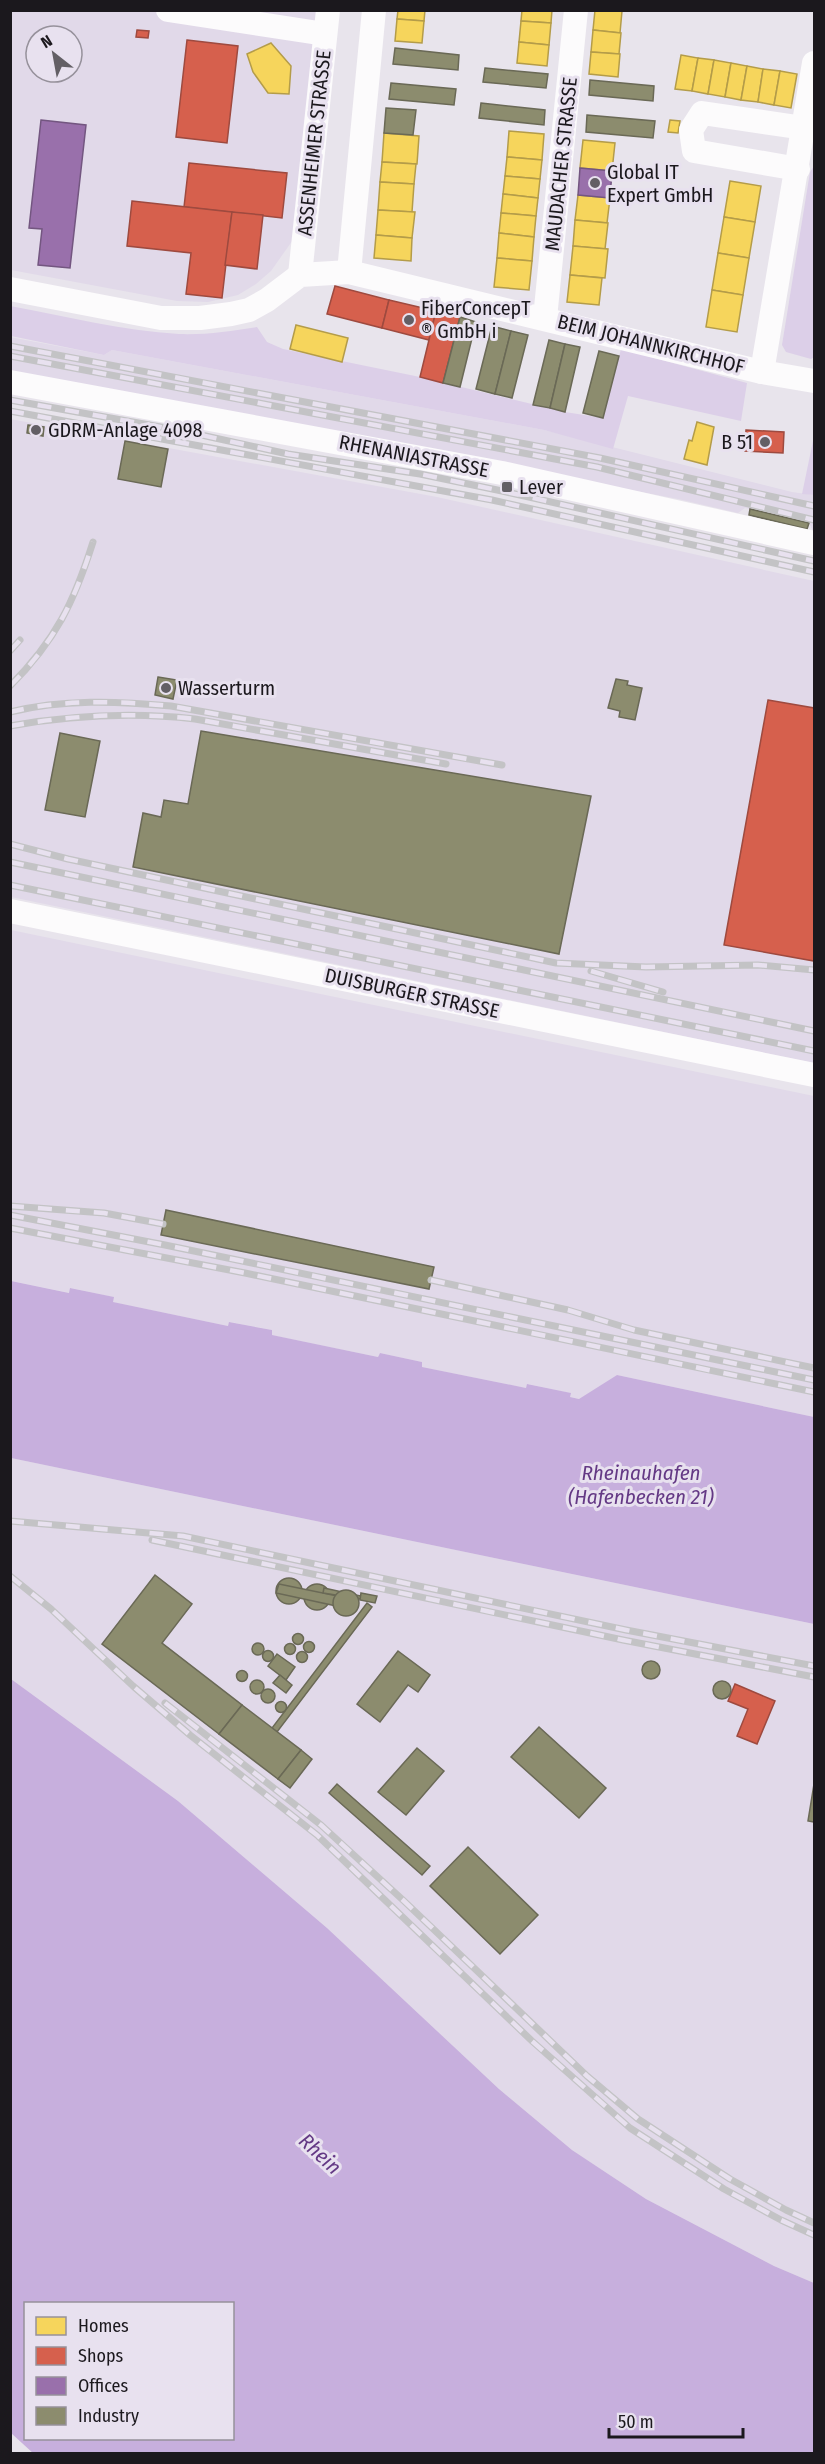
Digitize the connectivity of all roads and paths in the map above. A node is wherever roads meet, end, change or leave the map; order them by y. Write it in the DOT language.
graph roads {
  1 [pos="168,10"];
  2 [pos="374,10"];
  3 [pos="576,10"];
  4 [pos="326,22"];
  5 [pos="814,63"];
  6 [pos="804,150"];
  7 [pos="349,272"];
  8 [pos="300,275"];
  9 [pos="10,289"];
  10 [pos="545,318"];
  11 [pos="762,372"];
  12 [pos="814,381"];
  13 [pos="10,382"];
  14 [pos="814,543"];
  15 [pos="10,911"];
  16 [pos="814,1075"];
  1 -- 4 [label="street"];
  2 -- 7 [label="street"];
  3 -- 10 [label="street, MAUDACHER STRASSE"];
  4 -- 8 [label="street, ASSENHEIMER STRASSE"];
  5 -- 6 [label="street"];
  6 -- 11 [label="street"];
  7 -- 8 [label="street, BEIM JOHANNKIRCHHOF"];
  7 -- 10 [label="street, BEIM JOHANNKIRCHHOF"];
  8 -- 9 [label="street"];
  10 -- 11 [label="street, BEIM JOHANNKIRCHHOF"];
  11 -- 12 [label="street, BEIM JOHANNKIRCHHOF"];
  13 -- 14 [label="street, RHENANIASTRASSE"];
  15 -- 16 [label="street, DUISBURGER STRASSE"];
}
